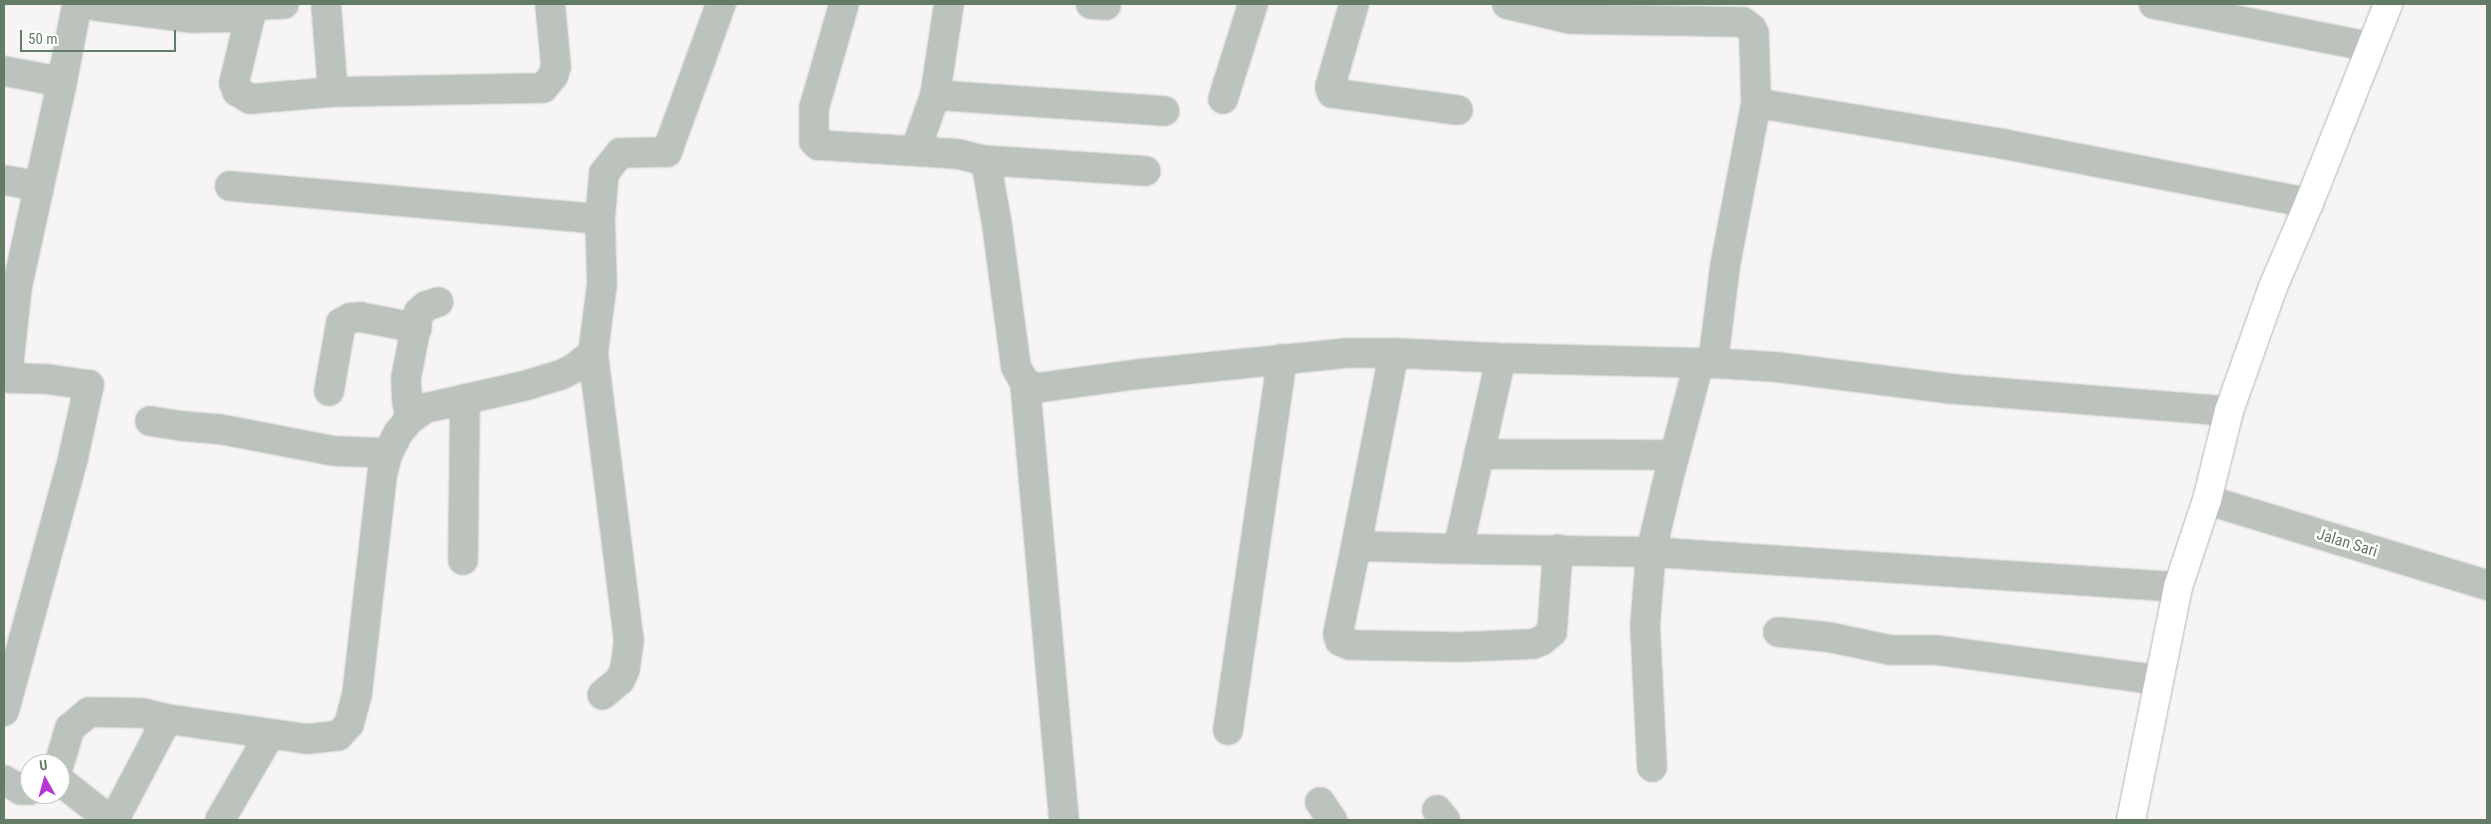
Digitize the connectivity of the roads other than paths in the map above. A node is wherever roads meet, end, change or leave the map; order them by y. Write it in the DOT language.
graph roads {
  1 [pos="77,4"];
  2 [pos="97,4"];
  3 [pos="253,4"];
  4 [pos="284,4"];
  5 [pos="326,4"];
  6 [pos="550,4"];
  7 [pos="721,4"];
  8 [pos="844,4"];
  9 [pos="949,4"];
  10 [pos="1253,4"];
  11 [pos="1354,4"];
  12 [pos="1507,4"];
  13 [pos="2154,4"];
  14 [pos="2388,4"];
  15 [pos="2371,47"];
  16 [pos="4,70"];
  17 [pos="62,82"];
  18 [pos="333,92"];
  19 [pos="934,95"];
  20 [pos="1223,99"];
  21 [pos="1756,103"];
  22 [pos="1458,110"];
  23 [pos="1164,111"];
  24 [pos="916,149"];
  25 [pos="981,160"];
  26 [pos="1146,171"];
  27 [pos="4,180"];
  28 [pos="38,186"];
  29 [pos="230,186"];
  30 [pos="2309,203"];
  31 [pos="600,219"];
  32 [pos="10,286"];
  33 [pos="438,302"];
  34 [pos="417,328"];
  35 [pos="593,353"];
  36 [pos="1394,353"];
  37 [pos="1501,358"];
  38 [pos="1282,360"];
  39 [pos="1706,363"];
  40 [pos="5,380"];
  41 [pos="1025,383"];
  42 [pos="329,391"];
  43 [pos="465,399"];
  44 [pos="2229,411"];
  45 [pos="410,419"];
  46 [pos="150,421"];
  47 [pos="1479,454"];
  48 [pos="1674,455"];
  49 [pos="385,464"];
  50 [pos="2207,500"];
  51 [pos="1356,546"];
  52 [pos="1458,549"];
  53 [pos="1558,549"];
  54 [pos="1651,552"];
  55 [pos="463,560"];
  56 [pos="2487,585"];
  57 [pos="2178,587"];
  58 [pos="1778,632"];
  59 [pos="2159,680"];
  60 [pos="602,695"];
  61 [pos="4,711"];
  62 [pos="167,719"];
  63 [pos="1228,730"];
  64 [pos="270,734"];
  65 [pos="62,754"];
  66 [pos="1652,767"];
  67 [pos="4,780"];
  68 [pos="70,789"];
  69 [pos="20,790"];
  70 [pos="110,820"];
  71 [pos="114,820"];
  72 [pos="220,820"];
  73 [pos="1064,820"];
  74 [pos="2131,820"];
  1 -- 17 [label="street"];
  2 -- 3 [label="street"];
  3 -- 4 [label="street"];
  3 -- 18 [label="street"];
  5 -- 18 [label="street"];
  6 -- 18 [label="street"];
  7 -- 31 [label="street"];
  8 -- 24 [label="street"];
  9 -- 19 [label="street"];
  10 -- 20 [label="street"];
  11 -- 22 [label="street"];
  12 -- 21 [label="street"];
  13 -- 15 [label="street"];
  14 -- 15 [label="main road"];
  15 -- 30 [label="main road"];
  16 -- 17 [label="street"];
  17 -- 28 [label="street"];
  19 -- 23 [label="street"];
  19 -- 24 [label="street"];
  21 -- 30 [label="street"];
  21 -- 39 [label="street"];
  24 -- 25 [label="street"];
  25 -- 26 [label="street"];
  25 -- 41 [label="street"];
  27 -- 28 [label="street"];
  28 -- 32 [label="street"];
  29 -- 31 [label="street"];
  30 -- 44 [label="main road"];
  31 -- 35 [label="street"];
  32 -- 40 [label="street"];
  33 -- 34 [label="street"];
  34 -- 42 [label="street"];
  34 -- 45 [label="street"];
  35 -- 43 [label="street"];
  35 -- 60 [label="street"];
  36 -- 37 [label="street"];
  36 -- 38 [label="street"];
  36 -- 51 [label="street"];
  37 -- 39 [label="street"];
  37 -- 47 [label="street"];
  38 -- 41 [label="street"];
  38 -- 63 [label="street"];
  39 -- 44 [label="street"];
  39 -- 48 [label="street"];
  40 -- 61 [label="street"];
  41 -- 73 [label="street"];
  43 -- 45 [label="street"];
  43 -- 55 [label="street"];
  44 -- 50 [label="main road"];
  45 -- 49 [label="street"];
  46 -- 49 [label="street"];
  47 -- 48 [label="street"];
  47 -- 52 [label="street"];
  48 -- 54 [label="street"];
  49 -- 64 [label="street"];
  50 -- 56 [label="street, Jalan Sari"];
  50 -- 57 [label="main road"];
  51 -- 52 [label="street"];
  51 -- 53 [label="street"];
  52 -- 53 [label="street"];
  53 -- 54 [label="street"];
  54 -- 57 [label="street"];
  54 -- 66 [label="street"];
  57 -- 59 [label="main road"];
  58 -- 59 [label="street"];
  59 -- 74 [label="main road"];
  62 -- 64 [label="street"];
  62 -- 65 [label="street"];
  62 -- 71 [label="street"];
  64 -- 72 [label="street"];
  67 -- 69 [label="street"];
  68 -- 70 [label="street"];
}
